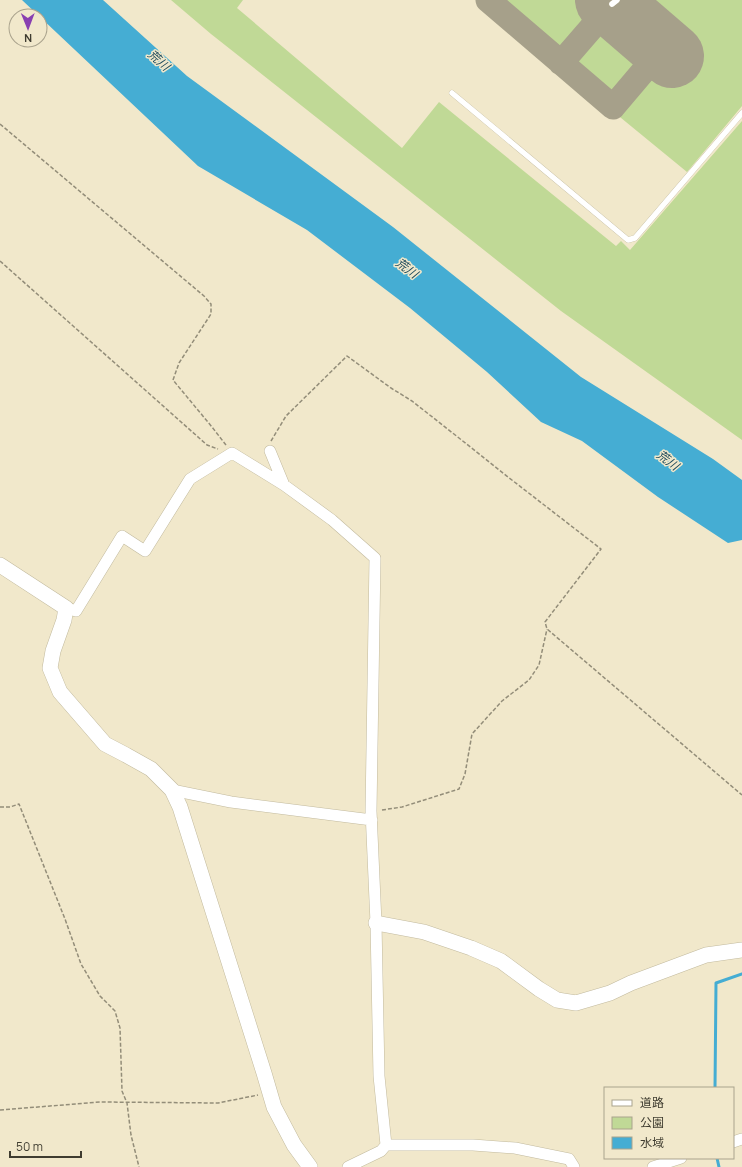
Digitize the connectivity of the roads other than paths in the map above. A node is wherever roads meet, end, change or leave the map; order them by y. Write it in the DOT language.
graph roads {
  1 [pos="617,0"];
  2 [pos="612,4"];
  3 [pos="452,93"];
  4 [pos="742,113"];
  5 [pos="270,451"];
  6 [pos="284,485"];
  7 [pos="0,566"];
  8 [pos="66,608"];
  9 [pos="172,790"];
  10 [pos="371,816"];
  11 [pos="376,923"];
  12 [pos="742,950"];
  13 [pos="386,1145"];
  14 [pos="678,1159"];
  15 [pos="310,1167"];
  16 [pos="348,1167"];
  17 [pos="574,1167"];
  18 [pos="652,1167"];
  1 -- 2 [label="lane"];
  3 -- 4 [label="lane"];
  5 -- 6 [label="street"];
  6 -- 8 [label="street"];
  6 -- 10 [label="street"];
  7 -- 8 [label="street"];
  8 -- 9 [label="street"];
  9 -- 10 [label="street"];
  9 -- 15 [label="street"];
  10 -- 11 [label="street"];
  11 -- 12 [label="street"];
  11 -- 13 [label="street"];
  13 -- 16 [label="street"];
  13 -- 17 [label="street"];
  14 -- 18 [label="street"];
}
